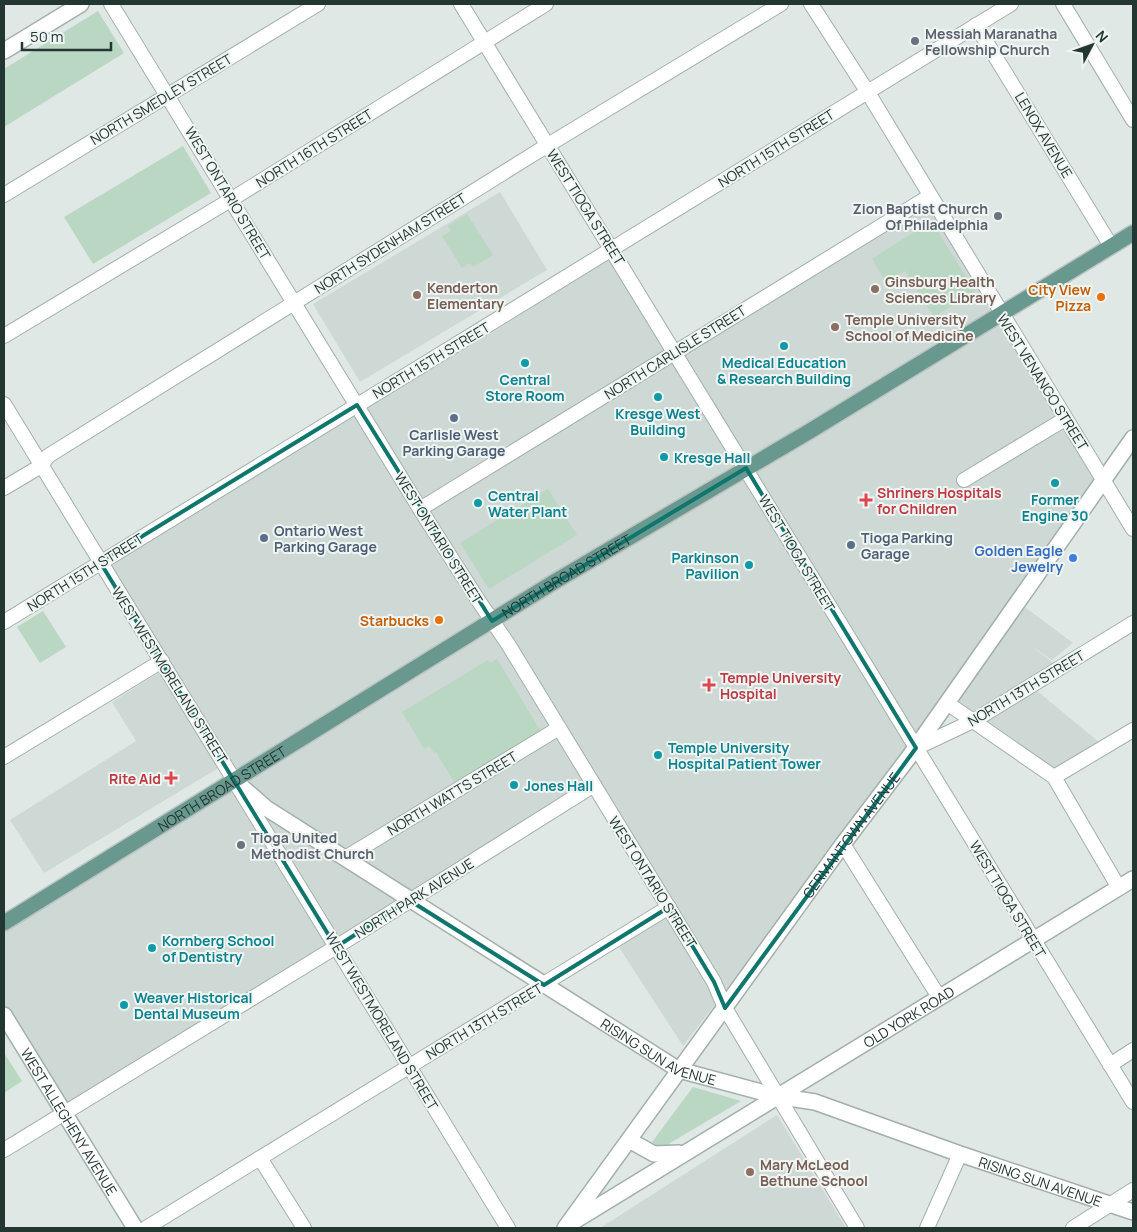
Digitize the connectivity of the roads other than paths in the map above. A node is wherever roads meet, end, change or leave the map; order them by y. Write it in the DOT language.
graph roads {
  1 [pos="81,4"];
  2 [pos="111,4"];
  3 [pos="318,4"];
  4 [pos="461,4"];
  5 [pos="546,4"];
  6 [pos="780,4"];
  7 [pos="811,4"];
  8 [pos="1011,4"];
  9 [pos="1063,4"];
  10 [pos="976,25"];
  11 [pos="484,41"];
  12 [pos="4,51"];
  13 [pos="867,91"];
  14 [pos="167,95"];
  15 [pos="1133,120"];
  16 [pos="548,145"];
  17 [pos="4,195"];
  18 [pos="930,196"];
  19 [pos="232,199"];
  20 [pos="1133,232"];
  21 [pos="1111,246"];
  22 [pos="613,249"];
  23 [pos="294,302"];
  24 [pos="1001,313"];
  25 [pos="4,336"];
  26 [pos="674,353"];
  27 [pos="4,404"];
  28 [pos="357,405"];
  29 [pos="1065,419"];
  30 [pos="1133,438"];
  31 [pos="41,466"];
  32 [pos="746,468"];
  33 [pos="1104,479"];
  34 [pos="964,480"];
  35 [pos="4,488"];
  36 [pos="420,509"];
  37 [pos="1133,529"];
  38 [pos="100,562"];
  39 [pos="492,621"];
  40 [pos="4,622"];
  41 [pos="1133,623"];
  42 [pos="162,662"];
  43 [pos="947,702"];
  44 [pos="975,720"];
  45 [pos="559,728"];
  46 [pos="1133,730"];
  47 [pos="916,748"];
  48 [pos="4,757"];
  49 [pos="1054,778"];
  50 [pos="235,781"];
  51 [pos="594,785"];
  52 [pos="843,844"];
  53 [pos="345,858"];
  54 [pos="1133,880"];
  55 [pos="1119,888"];
  56 [pos="409,900"];
  57 [pos="669,908"];
  58 [pos="4,923"];
  59 [pos="1033,940"];
  60 [pos="336,947"];
  61 [pos="544,985"];
  62 [pos="939,998"];
  63 [pos="725,1008"];
  64 [pos="4,1015"];
  65 [pos="1133,1050"];
  66 [pos="1110,1065"];
  67 [pos="410,1066"];
  68 [pos="679,1070"];
  69 [pos="776,1096"];
  70 [pos="1133,1102"];
  71 [pos="64,1113"];
  72 [pos="629,1140"];
  73 [pos="4,1150"];
  74 [pos="683,1153"];
  75 [pos="960,1154"];
  76 [pos="260,1158"];
  77 [pos="1133,1190"];
  78 [pos="1112,1204"];
  79 [pos="1133,1212"];
  80 [pos="1091,1223"];
  81 [pos="135,1228"];
  82 [pos="146,1228"];
  83 [pos="304,1228"];
  84 [pos="508,1228"];
  85 [pos="565,1228"];
  86 [pos="857,1228"];
  87 [pos="927,1228"];
  88 [pos="1073,1228"];
  1 -- 12 [label="street"];
  2 -- 14 [label="street, WEST ONTARIO STREET"];
  3 -- 14 [label="street, NORTH SMEDLEY STREET"];
  4 -- 11 [label="street, WEST TIOGA STREET"];
  5 -- 11 [label="street, NORTH 16TH STREET"];
  6 -- 16 [label="street, NORTH SYDENHAM STREET"];
  7 -- 13 [label="street, WEST VENANGO STREET"];
  8 -- 10 [label="street, NORTH 15TH STREET"];
  9 -- 15 [label="street"];
  10 -- 13 [label="street, NORTH 15TH STREET"];
  10 -- 21 [label="street, LENOX AVENUE"];
  11 -- 16 [label="street, WEST TIOGA STREET"];
  11 -- 19 [label="street, NORTH 16TH STREET"];
  13 -- 18 [label="street, WEST VENANGO STREET"];
  13 -- 22 [label="street, NORTH 15TH STREET"];
  14 -- 17 [label="street, NORTH SMEDLEY STREET"];
  14 -- 19 [label="street, WEST ONTARIO STREET"];
  16 -- 22 [label="street, WEST TIOGA STREET"];
  16 -- 23 [label="street, NORTH SYDENHAM STREET"];
  18 -- 24 [label="street, WEST VENANGO STREET"];
  18 -- 26 [label="street, NORTH CARLISLE STREET"];
  19 -- 23 [label="street, WEST ONTARIO STREET"];
  19 -- 25 [label="street, NORTH 16TH STREET"];
  20 -- 21 [label="main road, NORTH BROAD STREET"];
  21 -- 24 [label="main road, NORTH BROAD STREET"];
  22 -- 26 [label="street, WEST TIOGA STREET"];
  22 -- 28 [label="street, NORTH 15TH STREET"];
  23 -- 28 [label="street, WEST ONTARIO STREET"];
  23 -- 31 [label="street, NORTH SYDENHAM STREET"];
  24 -- 29 [label="street, WEST VENANGO STREET"];
  24 -- 32 [label="main road, NORTH BROAD STREET"];
  26 -- 32 [label="street, WEST TIOGA STREET"];
  26 -- 36 [label="street, NORTH CARLISLE STREET"];
  27 -- 31 [label="street, WEST WESTMORELAND STREET"];
  28 -- 36 [label="street, WEST ONTARIO STREET"];
  28 -- 38 [label="street, NORTH 15TH STREET"];
  29 -- 33 [label="street, WEST VENANGO STREET"];
  29 -- 34 [label="street"];
  30 -- 33 [label="street, GERMANTOWN AVENUE"];
  31 -- 35 [label="street, NORTH SYDENHAM STREET"];
  31 -- 38 [label="street, WEST WESTMORELAND STREET"];
  32 -- 39 [label="main road, NORTH BROAD STREET"];
  32 -- 47 [label="street, WEST TIOGA STREET"];
  33 -- 37 [label="street, WEST VENANGO STREET"];
  33 -- 43 [label="street, GERMANTOWN AVENUE"];
  36 -- 39 [label="street, WEST ONTARIO STREET"];
  38 -- 40 [label="street, NORTH 15TH STREET"];
  38 -- 42 [label="street, WEST WESTMORELAND STREET"];
  39 -- 45 [label="street, WEST ONTARIO STREET"];
  39 -- 50 [label="main road, NORTH BROAD STREET"];
  41 -- 44 [label="street, NORTH 13TH STREET"];
  42 -- 48 [label="street"];
  42 -- 50 [label="street, WEST WESTMORELAND STREET"];
  43 -- 44 [label="street"];
  43 -- 47 [label="street, GERMANTOWN AVENUE"];
  44 -- 47 [label="street, NORTH 13TH STREET"];
  44 -- 49 [label="street"];
  45 -- 51 [label="street, WEST ONTARIO STREET"];
  45 -- 53 [label="street, NORTH WATTS STREET"];
  46 -- 49 [label="street"];
  47 -- 52 [label="street, GERMANTOWN AVENUE"];
  47 -- 59 [label="street, WEST TIOGA STREET"];
  49 -- 55 [label="street"];
  50 -- 53 [label="street, RISING SUN AVENUE"];
  50 -- 58 [label="main road, NORTH BROAD STREET"];
  50 -- 60 [label="street, WEST WESTMORELAND STREET"];
  51 -- 56 [label="street, NORTH PARK AVENUE"];
  51 -- 57 [label="street, WEST ONTARIO STREET"];
  52 -- 62 [label="street"];
  52 -- 63 [label="street, GERMANTOWN AVENUE"];
  53 -- 56 [label="street, RISING SUN AVENUE"];
  54 -- 55 [label="street, OLD YORK ROAD"];
  55 -- 59 [label="street, OLD YORK ROAD"];
  56 -- 60 [label="street, NORTH PARK AVENUE"];
  56 -- 61 [label="street, RISING SUN AVENUE"];
  57 -- 61 [label="street, NORTH 13TH STREET"];
  57 -- 63 [label="street, WEST ONTARIO STREET"];
  59 -- 62 [label="street, OLD YORK ROAD"];
  59 -- 66 [label="street, WEST TIOGA STREET"];
  60 -- 67 [label="street, WEST WESTMORELAND STREET"];
  60 -- 71 [label="street, NORTH PARK AVENUE"];
  61 -- 67 [label="street, NORTH 13TH STREET"];
  61 -- 68 [label="street, RISING SUN AVENUE"];
  62 -- 69 [label="street, OLD YORK ROAD"];
  63 -- 68 [label="street, GERMANTOWN AVENUE"];
  63 -- 69 [label="street, WEST ONTARIO STREET"];
  64 -- 71 [label="street, WEST ALLEGHENY AVENUE"];
  65 -- 66 [label="street"];
  66 -- 70 [label="street, WEST TIOGA STREET"];
  67 -- 76 [label="street, NORTH 13TH STREET"];
  67 -- 84 [label="street, WEST WESTMORELAND STREET"];
  68 -- 69 [label="street, RISING SUN AVENUE"];
  68 -- 72 [label="street, GERMANTOWN AVENUE"];
  69 -- 74 [label="street, OLD YORK ROAD"];
  69 -- 75 [label="street, RISING SUN AVENUE"];
  69 -- 86 [label="street, WEST ONTARIO STREET"];
  71 -- 73 [label="street, NORTH PARK AVENUE"];
  71 -- 81 [label="street, WEST ALLEGHENY AVENUE"];
  72 -- 74 [label="street, OLD YORK ROAD"];
  72 -- 85 [label="street, GERMANTOWN AVENUE"];
  74 -- 85 [label="street, OLD YORK ROAD"];
  75 -- 78 [label="street, RISING SUN AVENUE"];
  75 -- 87 [label="street"];
  76 -- 82 [label="street, NORTH 13TH STREET"];
  76 -- 83 [label="street"];
  77 -- 78 [label="street"];
  78 -- 79 [label="street, RISING SUN AVENUE"];
  78 -- 80 [label="street"];
  80 -- 88 [label="street"];
}
